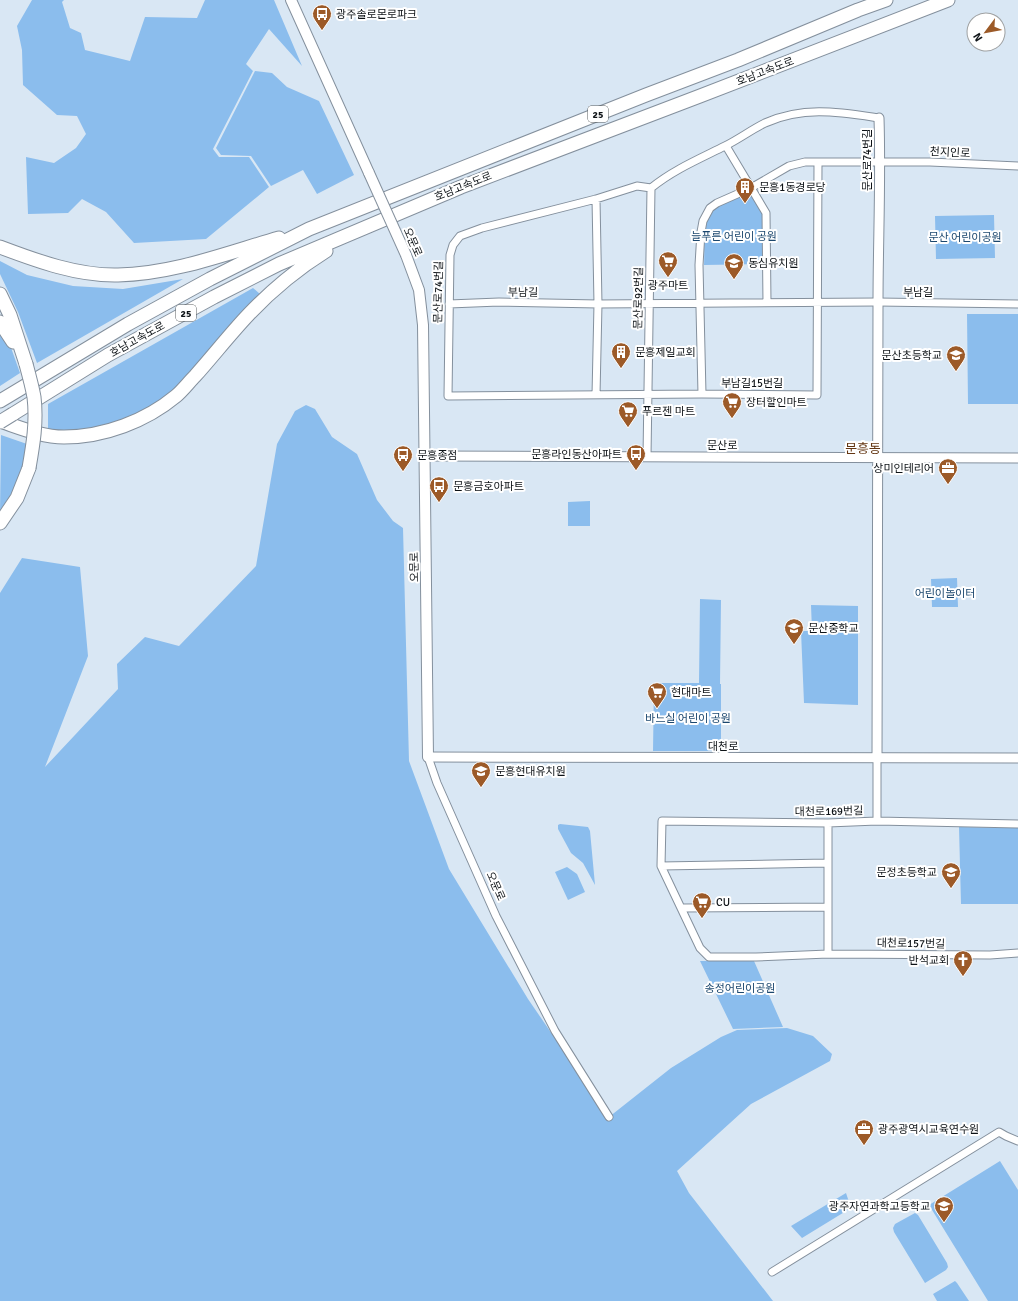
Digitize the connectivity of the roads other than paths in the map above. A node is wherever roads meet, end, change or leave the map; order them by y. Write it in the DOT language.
graph roads {
  1 [pos="291,0"];
  2 [pos="886,0"];
  3 [pos="948,0"];
  4 [pos="879,118"];
  5 [pos="726,146"];
  6 [pos="818,163"];
  7 [pos="880,163"];
  8 [pos="1018,166"];
  9 [pos="650,188"];
  10 [pos="751,188"];
  11 [pos="596,199"];
  12 [pos="367,226"];
  13 [pos="309,229"];
  14 [pos="0,247"];
  15 [pos="0,294"];
  16 [pos="767,302"];
  17 [pos="878,302"];
  18 [pos="818,303"];
  19 [pos="449,304"];
  20 [pos="598,304"];
  21 [pos="649,304"];
  22 [pos="701,304"];
  23 [pos="1018,304"];
  24 [pos="0,322"];
  25 [pos="26,364"];
  26 [pos="702,394"];
  27 [pos="596,395"];
  28 [pos="648,395"];
  29 [pos="448,396"];
  30 [pos="0,401"];
  31 [pos="0,422"];
  32 [pos="425,456"];
  33 [pos="647,457"];
  34 [pos="878,458"];
  35 [pos="1018,458"];
  36 [pos="0,523"];
  37 [pos="428,757"];
  38 [pos="877,758"];
  39 [pos="1018,758"];
  40 [pos="877,821"];
  41 [pos="766,823"];
  42 [pos="828,823"];
  43 [pos="1018,824"];
  44 [pos="827,863"];
  45 [pos="661,866"];
  46 [pos="828,907"];
  47 [pos="682,908"];
  48 [pos="1018,953"];
  49 [pos="828,954"];
  50 [pos="609,1117"];
  51 [pos="1018,1141"];
  52 [pos="772,1272"];
  1 -- 32 [label="main road, 오문로, bridge"];
  2 -- 13 [label="highway, 호남고속도로 / 25"];
  3 -- 12 [label="highway, 호남고속도로 / 25"];
  4 -- 5 [label="street, 문산로74번길"];
  4 -- 7 [label="street, 문산로74번길"];
  5 -- 9 [label="street, 문산로74번길"];
  5 -- 10 [label="street"];
  6 -- 7 [label="street, 천지인로"];
  6 -- 10 [label="street, 천지인로"];
  6 -- 18 [label="street"];
  7 -- 8 [label="street, 천지인로"];
  7 -- 17 [label="street, 문산로74번길"];
  9 -- 11 [label="street, 문산로74번길"];
  9 -- 21 [label="street, 문산로92번길"];
  10 -- 16 [label="street"];
  10 -- 22 [label="street, 천지인로"];
  11 -- 19 [label="street, 문산로74번길"];
  11 -- 20 [label="street"];
  12 -- 31 [label="highway, 호남고속도로 / 25, bridge"];
  12 -- 31 [label="highway"];
  13 -- 14 [label="highway"];
  13 -- 30 [label="highway, 호남고속도로 / 25"];
  15 -- 25 [label="highway"];
  16 -- 18 [label="street, 부남길"];
  16 -- 22 [label="street, 부남길"];
  17 -- 18 [label="street, 부남길"];
  17 -- 23 [label="street, 부남길"];
  17 -- 34 [label="street, 문산로74번길"];
  18 -- 26 [label="street, 부남길15번길"];
  19 -- 20 [label="street, 부남길"];
  19 -- 29 [label="street, 문산로74번길"];
  20 -- 21 [label="street, 부남길"];
  20 -- 27 [label="street"];
  21 -- 22 [label="street, 부남길"];
  21 -- 28 [label="street, 문산로92번길"];
  22 -- 26 [label="street"];
  24 -- 25 [label="highway"];
  25 -- 36 [label="highway, bridge"];
  26 -- 28 [label="street, 부남길15번길"];
  27 -- 28 [label="street, 부남길15번길"];
  27 -- 29 [label="street, 부남길15번길"];
  28 -- 33 [label="street, 문산로92번길"];
  32 -- 33 [label="street, 문산로"];
  32 -- 37 [label="main road, 오문로"];
  33 -- 34 [label="street, 문산로"];
  34 -- 35 [label="street, 문산로"];
  34 -- 38 [label="street, 문산로74번길"];
  37 -- 38 [label="street, 대천로"];
  37 -- 50 [label="street, 오문로"];
  38 -- 39 [label="street, 대천로"];
  38 -- 40 [label="street, 대천로169번길"];
  40 -- 42 [label="street, 대천로169번길"];
  40 -- 43 [label="street"];
  41 -- 42 [label="street, 대천로169번길"];
  41 -- 45 [label="street, 대천로157번길"];
  42 -- 44 [label="street"];
  44 -- 45 [label="street"];
  44 -- 46 [label="street"];
  45 -- 47 [label="street, 대천로157번길"];
  46 -- 47 [label="street"];
  46 -- 49 [label="street"];
  47 -- 49 [label="street, 대천로157번길"];
  48 -- 49 [label="street, 대천로157번길"];
  51 -- 52 [label="street"];
}
